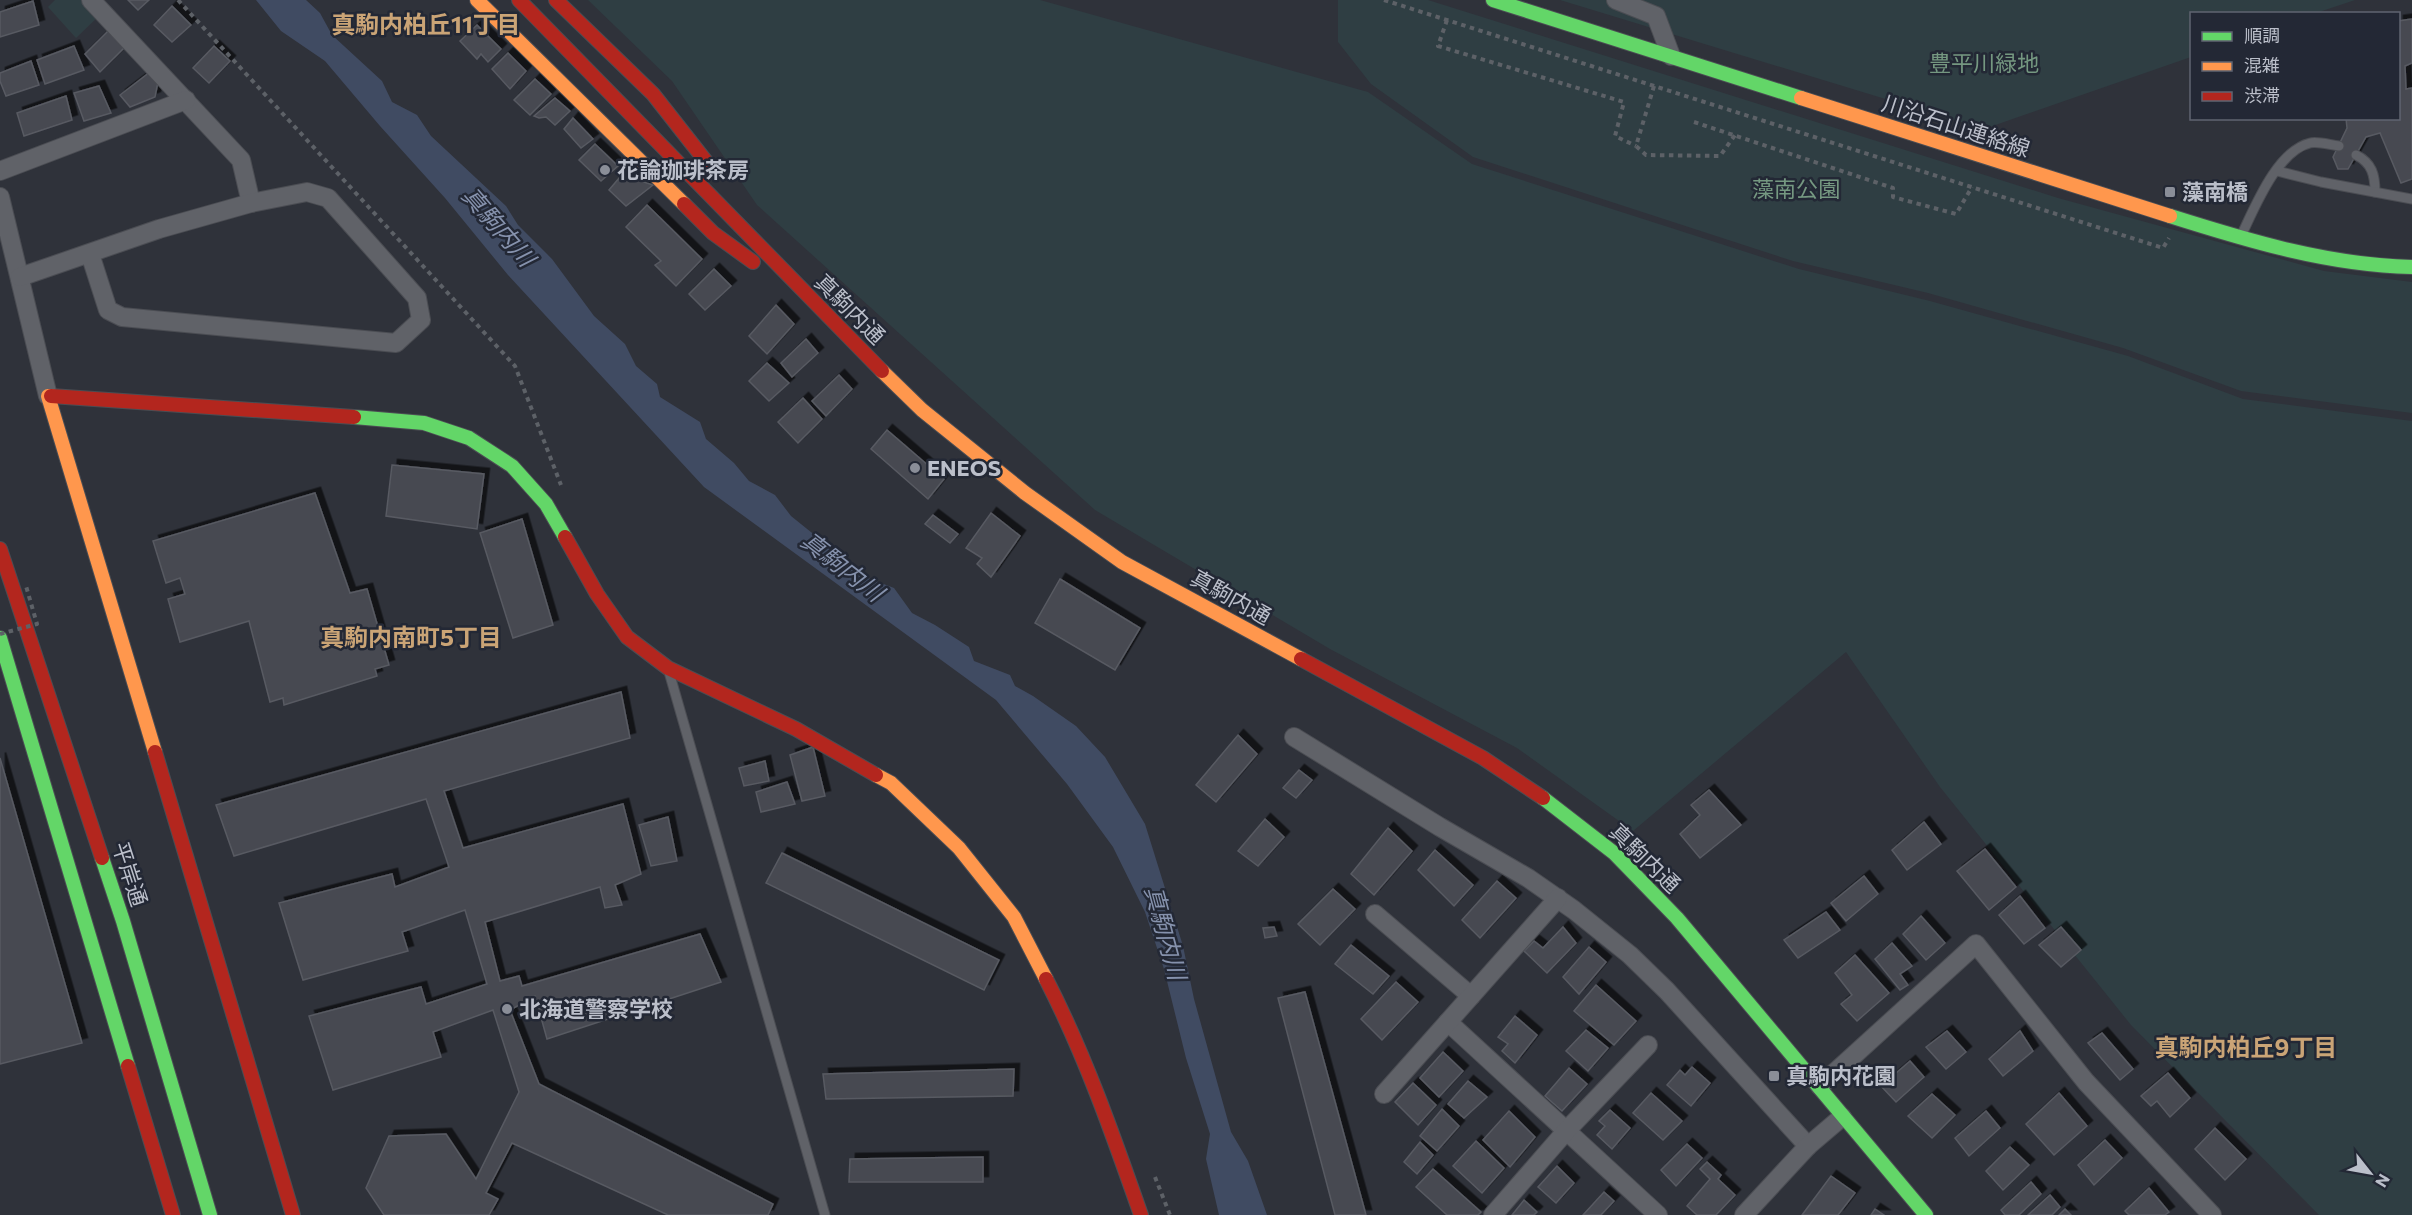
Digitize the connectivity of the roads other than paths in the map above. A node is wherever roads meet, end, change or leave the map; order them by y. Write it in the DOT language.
graph roads {
  1 [pos="91,0"];
  2 [pos="477,0"];
  3 [pos="519,0"];
  4 [pos="556,0"];
  5 [pos="1493,0"];
  6 [pos="1616,0"];
  7 [pos="1671,56"];
  8 [pos="186,100"];
  9 [pos="2339,146"];
  10 [pos="2356,154"];
  11 [pos="0,171"];
  12 [pos="2277,171"];
  13 [pos="725,187"];
  14 [pos="2374,192"];
  15 [pos="0,196"];
  16 [pos="2412,199"];
  17 [pos="251,203"];
  18 [pos="740,205"];
  19 [pos="2240,238"];
  20 [pos="90,254"];
  21 [pos="2412,267"];
  22 [pos="20,277"];
  23 [pos="827,317"];
  24 [pos="48,396"];
  25 [pos="0,549"];
  26 [pos="0,636"];
  27 [pos="668,668"];
  28 [pos="1294,737"];
  29 [pos="1558,898"];
  30 [pos="1375,914"];
  31 [pos="1471,996"];
  32 [pos="1448,1022"];
  33 [pos="1648,1045"];
  34 [pos="1820,1086"];
  35 [pos="1384,1094"];
  36 [pos="1842,1117"];
  37 [pos="1567,1130"];
  38 [pos="1808,1146"];
  39 [pos="173,1215"];
  40 [pos="210,1215"];
  41 [pos="293,1215"];
  42 [pos="825,1215"];
  43 [pos="1141,1215"];
  44 [pos="1493,1215"];
  45 [pos="1658,1215"];
  46 [pos="1744,1215"];
  47 [pos="1926,1215"];
  48 [pos="2212,1215"];
  1 -- 8 [label="street"];
  2 -- 23 [label="main road"];
  3 -- 23 [label="main road, 真駒内通"];
  4 -- 13 [label="main road"];
  5 -- 7 [label="main road, 川沿石山連絡線"];
  6 -- 7 [label="street"];
  7 -- 19 [label="main road, 川沿石山連絡線"];
  8 -- 11 [label="street"];
  8 -- 17 [label="street"];
  9 -- 12 [label="lane"];
  10 -- 14 [label="lane"];
  12 -- 14 [label="lane"];
  12 -- 19 [label="lane"];
  14 -- 16 [label="lane"];
  15 -- 22 [label="street"];
  17 -- 20 [label="street"];
  17 -- 20 [label="street"];
  18 -- 23 [label="main road"];
  19 -- 21 [label="main road, 川沿石山連絡線"];
  20 -- 22 [label="street"];
  22 -- 24 [label="street"];
  23 -- 34 [label="main road, 真駒内通"];
  24 -- 27 [label="main road"];
  24 -- 41 [label="main road"];
  25 -- 40 [label="main road, 平岸通"];
  26 -- 39 [label="main road"];
  27 -- 42 [label="lane"];
  27 -- 43 [label="main road"];
  28 -- 29 [label="street"];
  29 -- 31 [label="street"];
  29 -- 38 [label="street"];
  30 -- 31 [label="street"];
  31 -- 32 [label="street"];
  32 -- 35 [label="street"];
  32 -- 37 [label="street"];
  33 -- 37 [label="street"];
  34 -- 36 [label="main road, 真駒内通"];
  34 -- 48 [label="street"];
  36 -- 38 [label="street"];
  36 -- 47 [label="main road, 真駒内通"];
  37 -- 44 [label="street"];
  37 -- 45 [label="street"];
  38 -- 46 [label="street"];
}
